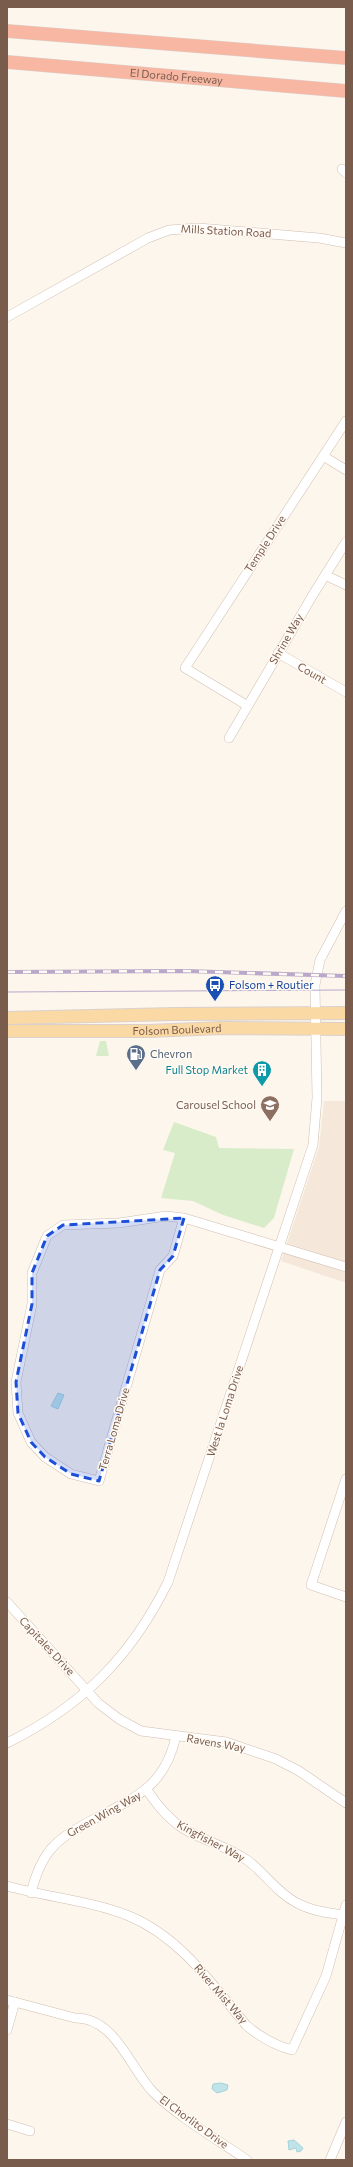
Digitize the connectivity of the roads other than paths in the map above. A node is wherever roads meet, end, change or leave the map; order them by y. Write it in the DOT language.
graph roads {
  1 [pos="9,30"];
  2 [pos="346,58"];
  3 [pos="7,62"];
  4 [pos="7,70"];
  5 [pos="149,73"];
  6 [pos="346,91"];
  7 [pos="346,243"];
  8 [pos="7,317"];
  9 [pos="346,421"];
  10 [pos="323,456"];
  11 [pos="346,470"];
  12 [pos="346,542"];
  13 [pos="325,575"];
  14 [pos="346,585"];
  15 [pos="278,653"];
  16 [pos="346,692"];
  17 [pos="248,706"];
  18 [pos="229,738"];
  19 [pos="346,911"];
  20 [pos="314,1013"];
  21 [pos="346,1013"];
  22 [pos="175,1014"];
  23 [pos="7,1018"];
  24 [pos="314,1029"];
  25 [pos="346,1029"];
  26 [pos="7,1032"];
  27 [pos="119,1032"];
  28 [pos="184,1218"];
  29 [pos="280,1247"];
  30 [pos="346,1267"];
  31 [pos="346,1482"];
  32 [pos="346,1597"];
  33 [pos="7,1602"];
  34 [pos="87,1690"];
  35 [pos="176,1736"];
  36 [pos="7,1743"];
  37 [pos="146,1790"];
  38 [pos="346,1803"];
  39 [pos="7,1886"];
  40 [pos="31,1893"];
  41 [pos="346,1906"];
  42 [pos="344,1915"];
  43 [pos="11,2001"];
  44 [pos="7,2030"];
  45 [pos="346,2122"];
  46 [pos="7,2124"];
  47 [pos="30,2131"];
  48 [pos="247,2160"];
  49 [pos="330,2160"];
  1 -- 2 [label="highway"];
  3 -- 5 [label="highway, El Dorado Freeway"];
  4 -- 5 [label="highway"];
  5 -- 6 [label="highway, El Dorado Freeway"];
  7 -- 8 [label="street, Mills Station Road"];
  9 -- 10 [label="street, Temple Drive"];
  10 -- 11 [label="street"];
  10 -- 17 [label="street, Temple Drive"];
  12 -- 13 [label="street, Shrine Way"];
  13 -- 14 [label="street"];
  13 -- 15 [label="street, Shrine Way"];
  15 -- 16 [label="street, Count"];
  15 -- 17 [label="street, Shrine Way"];
  17 -- 18 [label="street, Shrine Way"];
  19 -- 20 [label="street, West la Loma Drive"];
  20 -- 21 [label="main road, Folsom Boulevard"];
  20 -- 22 [label="main road, Folsom Boulevard"];
  20 -- 24 [label="street, West la Loma Drive"];
  22 -- 23 [label="main road, Folsom Boulevard"];
  22 -- 27 [label="main road"];
  24 -- 25 [label="main road, Folsom Boulevard"];
  24 -- 27 [label="main road, Folsom Boulevard"];
  24 -- 29 [label="street, West la Loma Drive"];
  26 -- 27 [label="main road, Folsom Boulevard"];
  28 -- 28 [label="street, Terra Loma Drive"];
  28 -- 29 [label="street, Terra Loma Drive"];
  29 -- 30 [label="street, Terra Loma Drive"];
  29 -- 34 [label="street, West la Loma Drive"];
  31 -- 32 [label="street"];
  33 -- 34 [label="street, Capitales Drive"];
  34 -- 35 [label="street, Ravens Way"];
  34 -- 36 [label="street, West la Loma Drive"];
  35 -- 37 [label="street, Green Wing Way"];
  35 -- 38 [label="street, Ravens Way"];
  37 -- 40 [label="street, Green Wing Way"];
  37 -- 42 [label="street, Kingfisher Way"];
  39 -- 40 [label="street, River Mist Way"];
  40 -- 42 [label="street, River Mist Way"];
  41 -- 42 [label="street, River Mist Way"];
  43 -- 44 [label="street"];
  43 -- 48 [label="street, El Chorlito Drive"];
  45 -- 49 [label="street"];
  46 -- 47 [label="street"];
}
